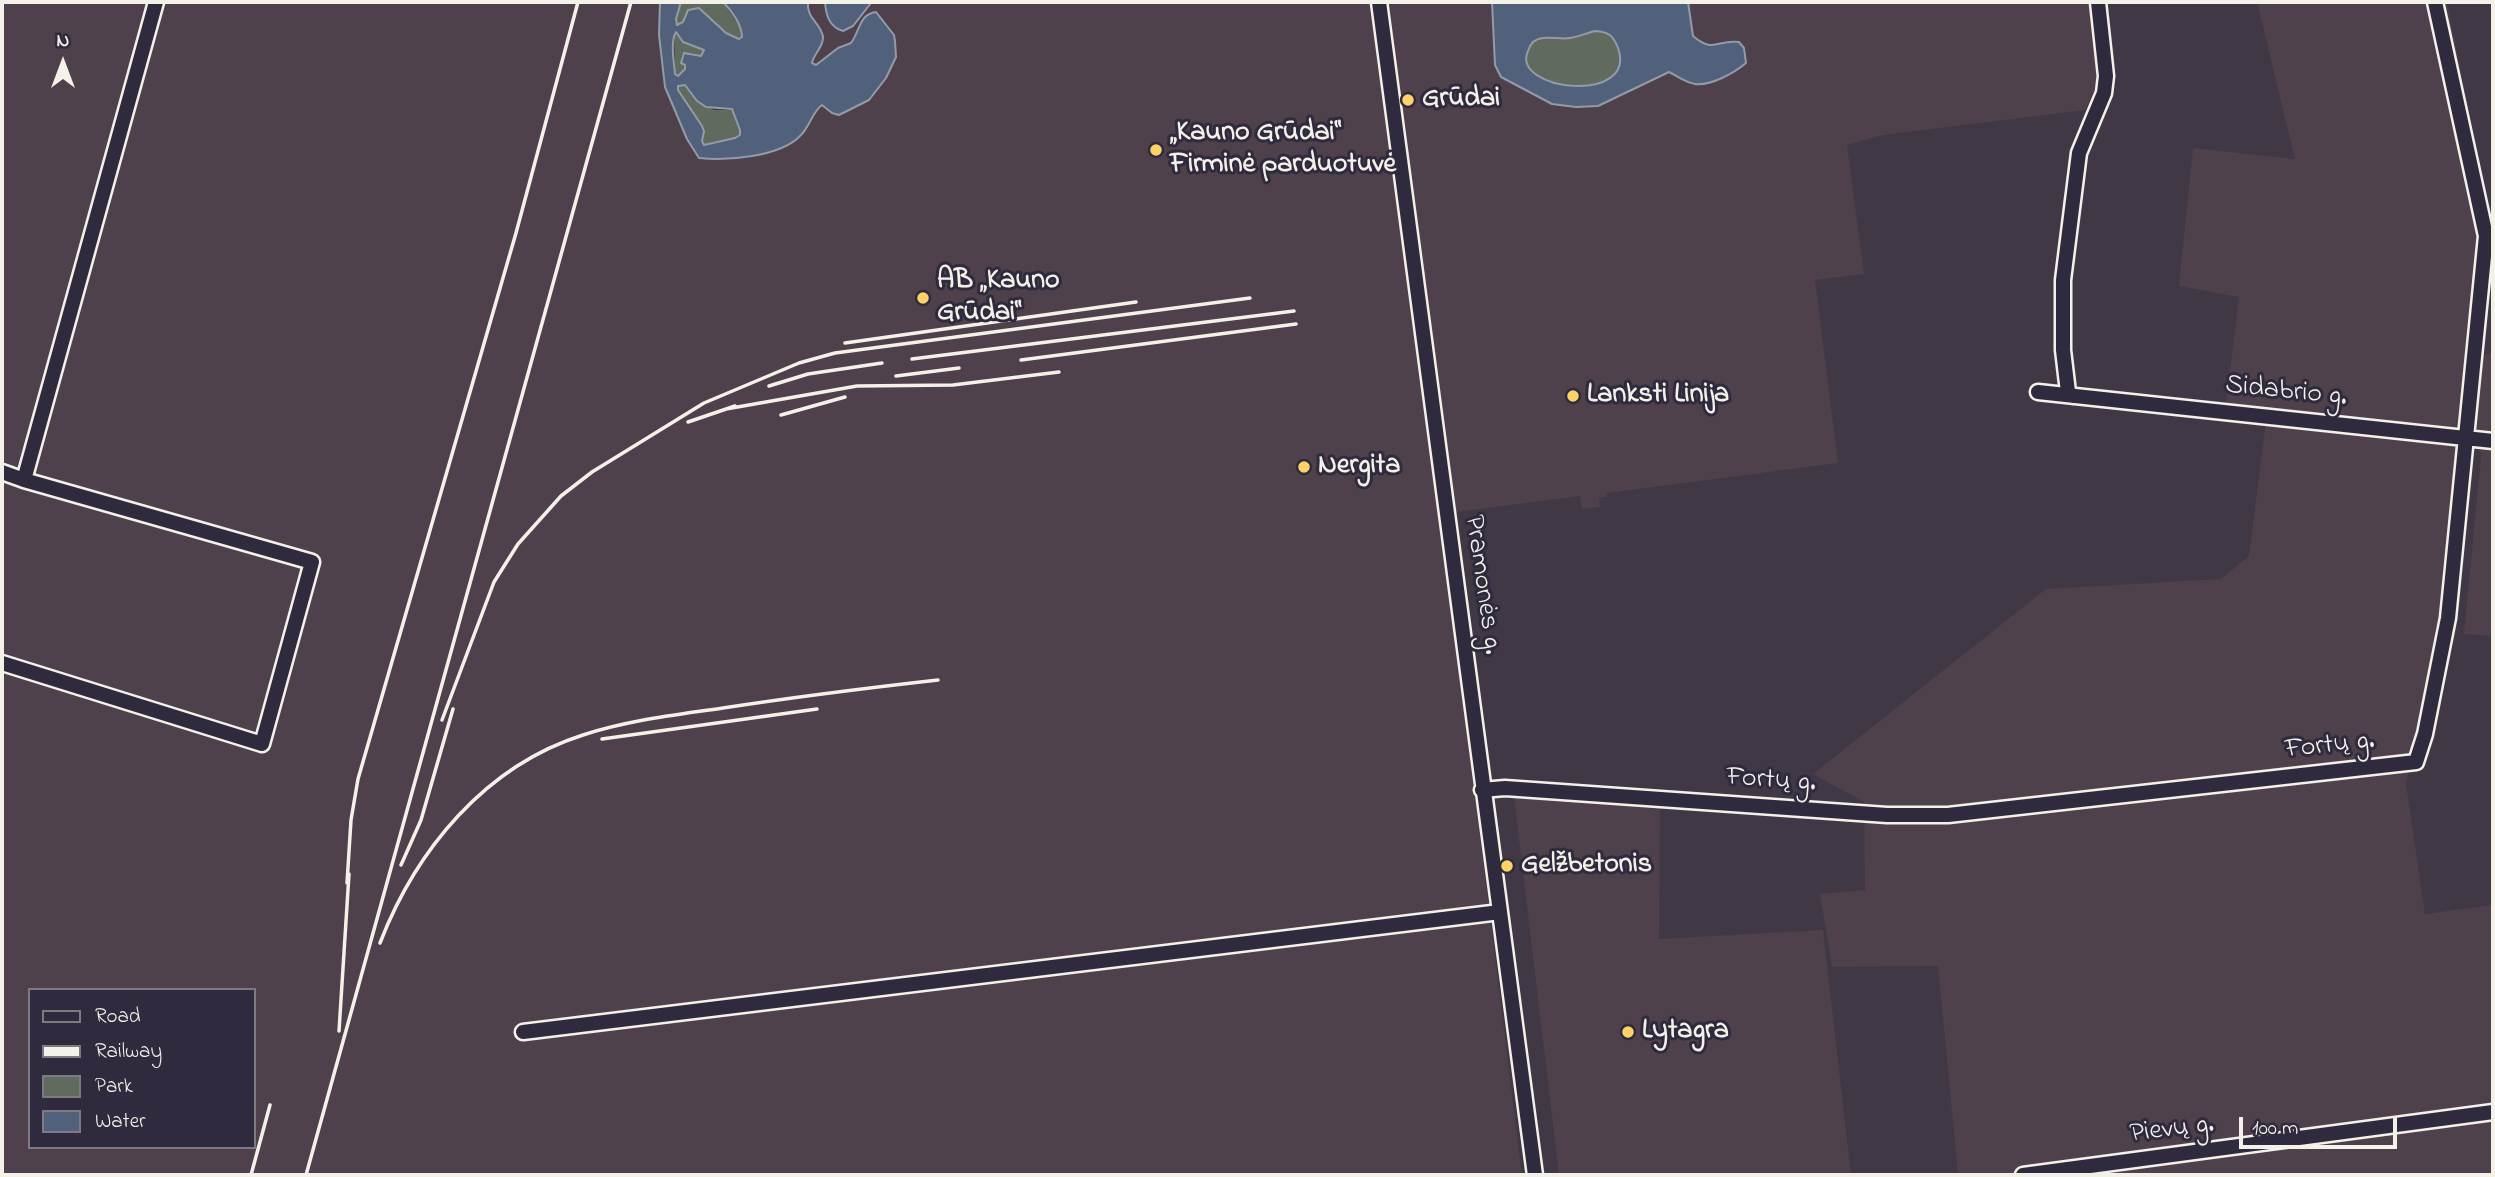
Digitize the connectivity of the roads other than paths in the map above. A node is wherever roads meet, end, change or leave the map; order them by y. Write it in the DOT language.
graph roads {
  1 [pos="156,2"];
  2 [pos="1379,2"];
  3 [pos="2098,2"];
  4 [pos="2435,2"];
  5 [pos="2038,392"];
  6 [pos="2073,396"];
  7 [pos="2467,438"];
  8 [pos="2493,440"];
  9 [pos="2,472"];
  10 [pos="24,480"];
  11 [pos="2,663"];
  12 [pos="1482,790"];
  13 [pos="1500,912"];
  14 [pos="523,1032"];
  15 [pos="2493,1112"];
  16 [pos="1535,1175"];
  17 [pos="2024,1175"];
  1 -- 10 [label="street"];
  2 -- 12 [label="street, Pramonės g."];
  3 -- 6 [label="street"];
  4 -- 7 [label="street, Fortų g."];
  5 -- 6 [label="street, Sidabrio g."];
  6 -- 7 [label="street, Sidabrio g."];
  7 -- 8 [label="street, Sidabrio g."];
  7 -- 12 [label="street, Fortų g."];
  9 -- 10 [label="street"];
  10 -- 11 [label="street"];
  12 -- 13 [label="street, Pramonės g."];
  13 -- 14 [label="street"];
  13 -- 16 [label="street, Pramonės g."];
  15 -- 17 [label="street, Pievų g."];
}
